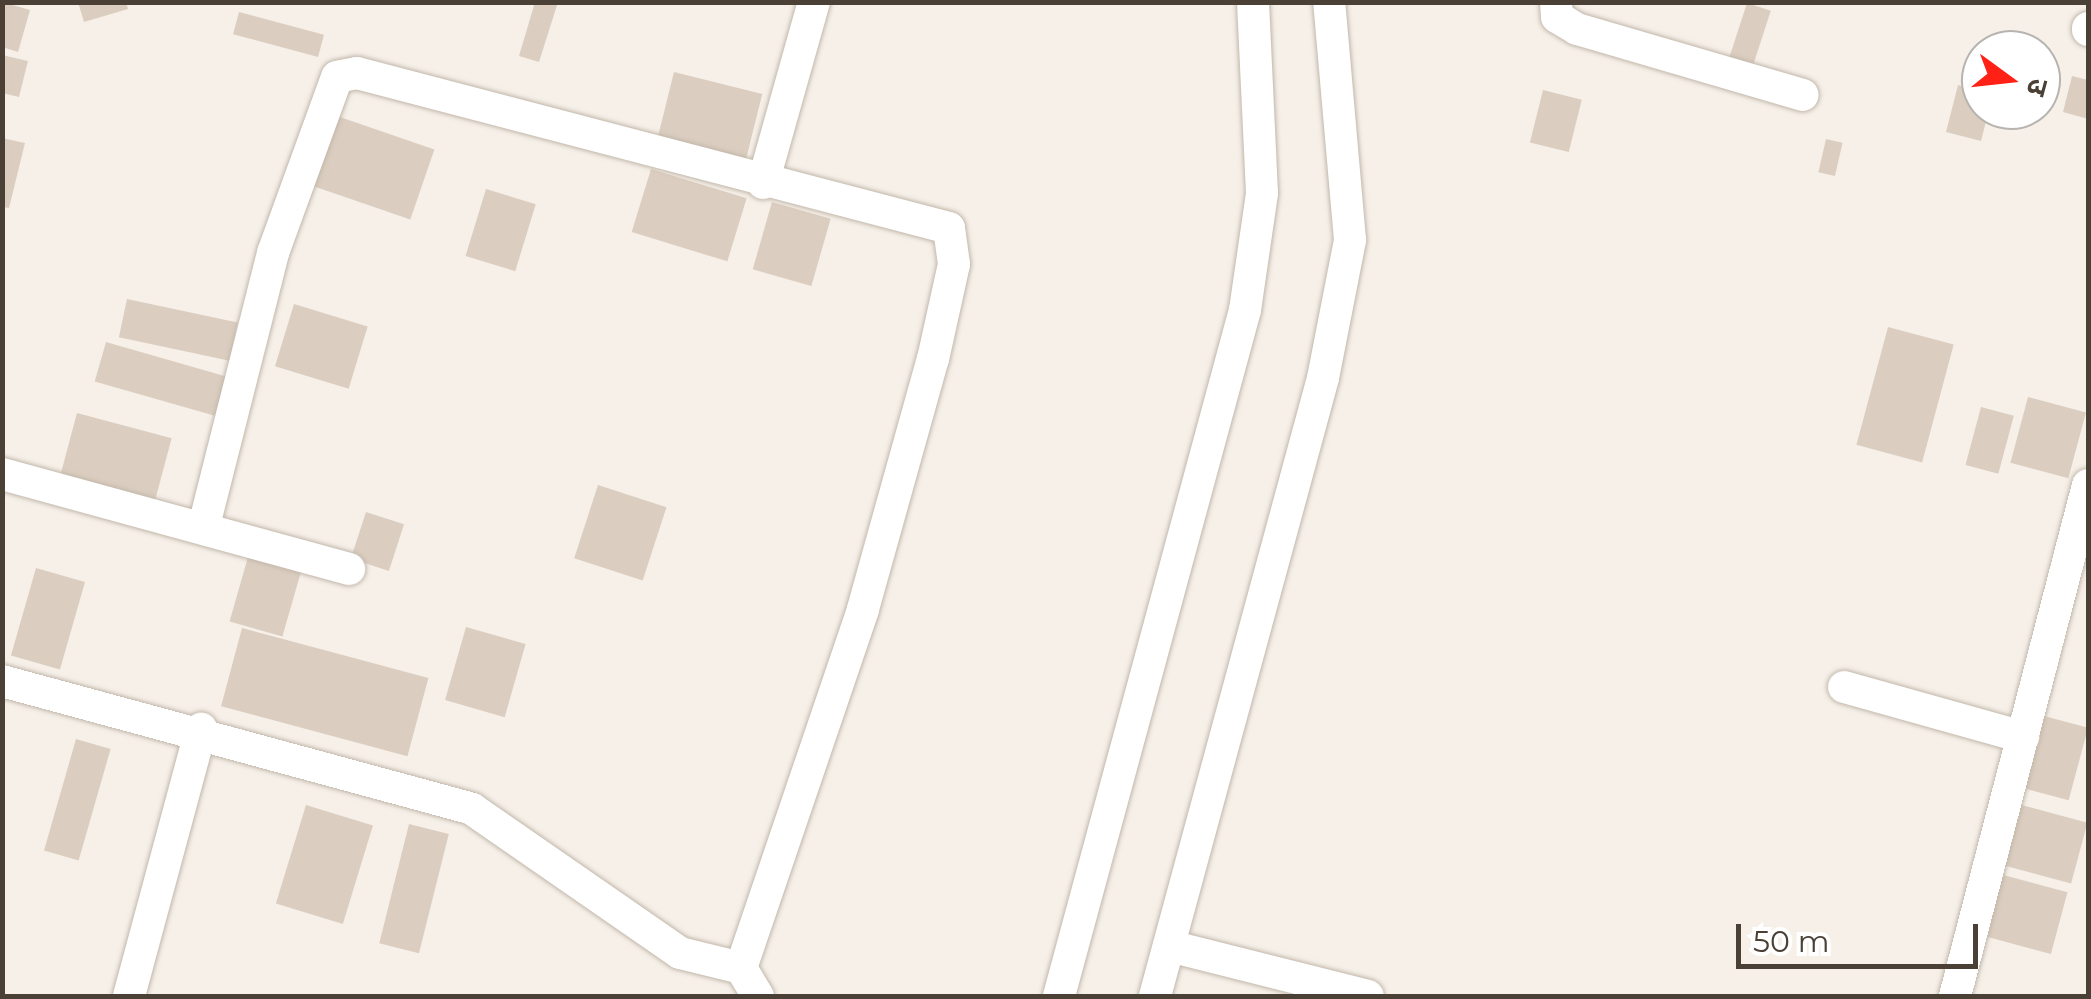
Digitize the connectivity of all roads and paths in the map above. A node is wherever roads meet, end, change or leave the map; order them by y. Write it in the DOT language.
graph roads {
  1 [pos="814,2"];
  2 [pos="1253,2"];
  3 [pos="1330,2"];
  4 [pos="1556,2"];
  5 [pos="1803,95"];
  6 [pos="764,183"];
  7 [pos="2,474"];
  8 [pos="2088,485"];
  9 [pos="204,526"];
  10 [pos="2081,545"];
  11 [pos="349,569"];
  12 [pos="2,680"];
  13 [pos="1844,688"];
  14 [pos="201,728"];
  15 [pos="2024,737"];
  16 [pos="1168,946"];
  17 [pos="740,968"];
  18 [pos="129,996"];
  19 [pos="758,996"];
  20 [pos="1059,996"];
  21 [pos="1154,996"];
  22 [pos="1368,996"];
  23 [pos="1955,996"];
  1 -- 6 [label="street"];
  2 -- 20 [label="street"];
  3 -- 16 [label="street"];
  4 -- 5 [label="street"];
  6 -- 9 [label="street"];
  6 -- 17 [label="street"];
  7 -- 9 [label="street"];
  8 -- 10 [label="street"];
  9 -- 11 [label="street"];
  10 -- 15 [label="street"];
  12 -- 14 [label="street"];
  13 -- 15 [label="street"];
  14 -- 17 [label="street"];
  14 -- 18 [label="street"];
  15 -- 23 [label="street"];
  16 -- 21 [label="street"];
  16 -- 22 [label="street"];
  17 -- 19 [label="street"];
}
